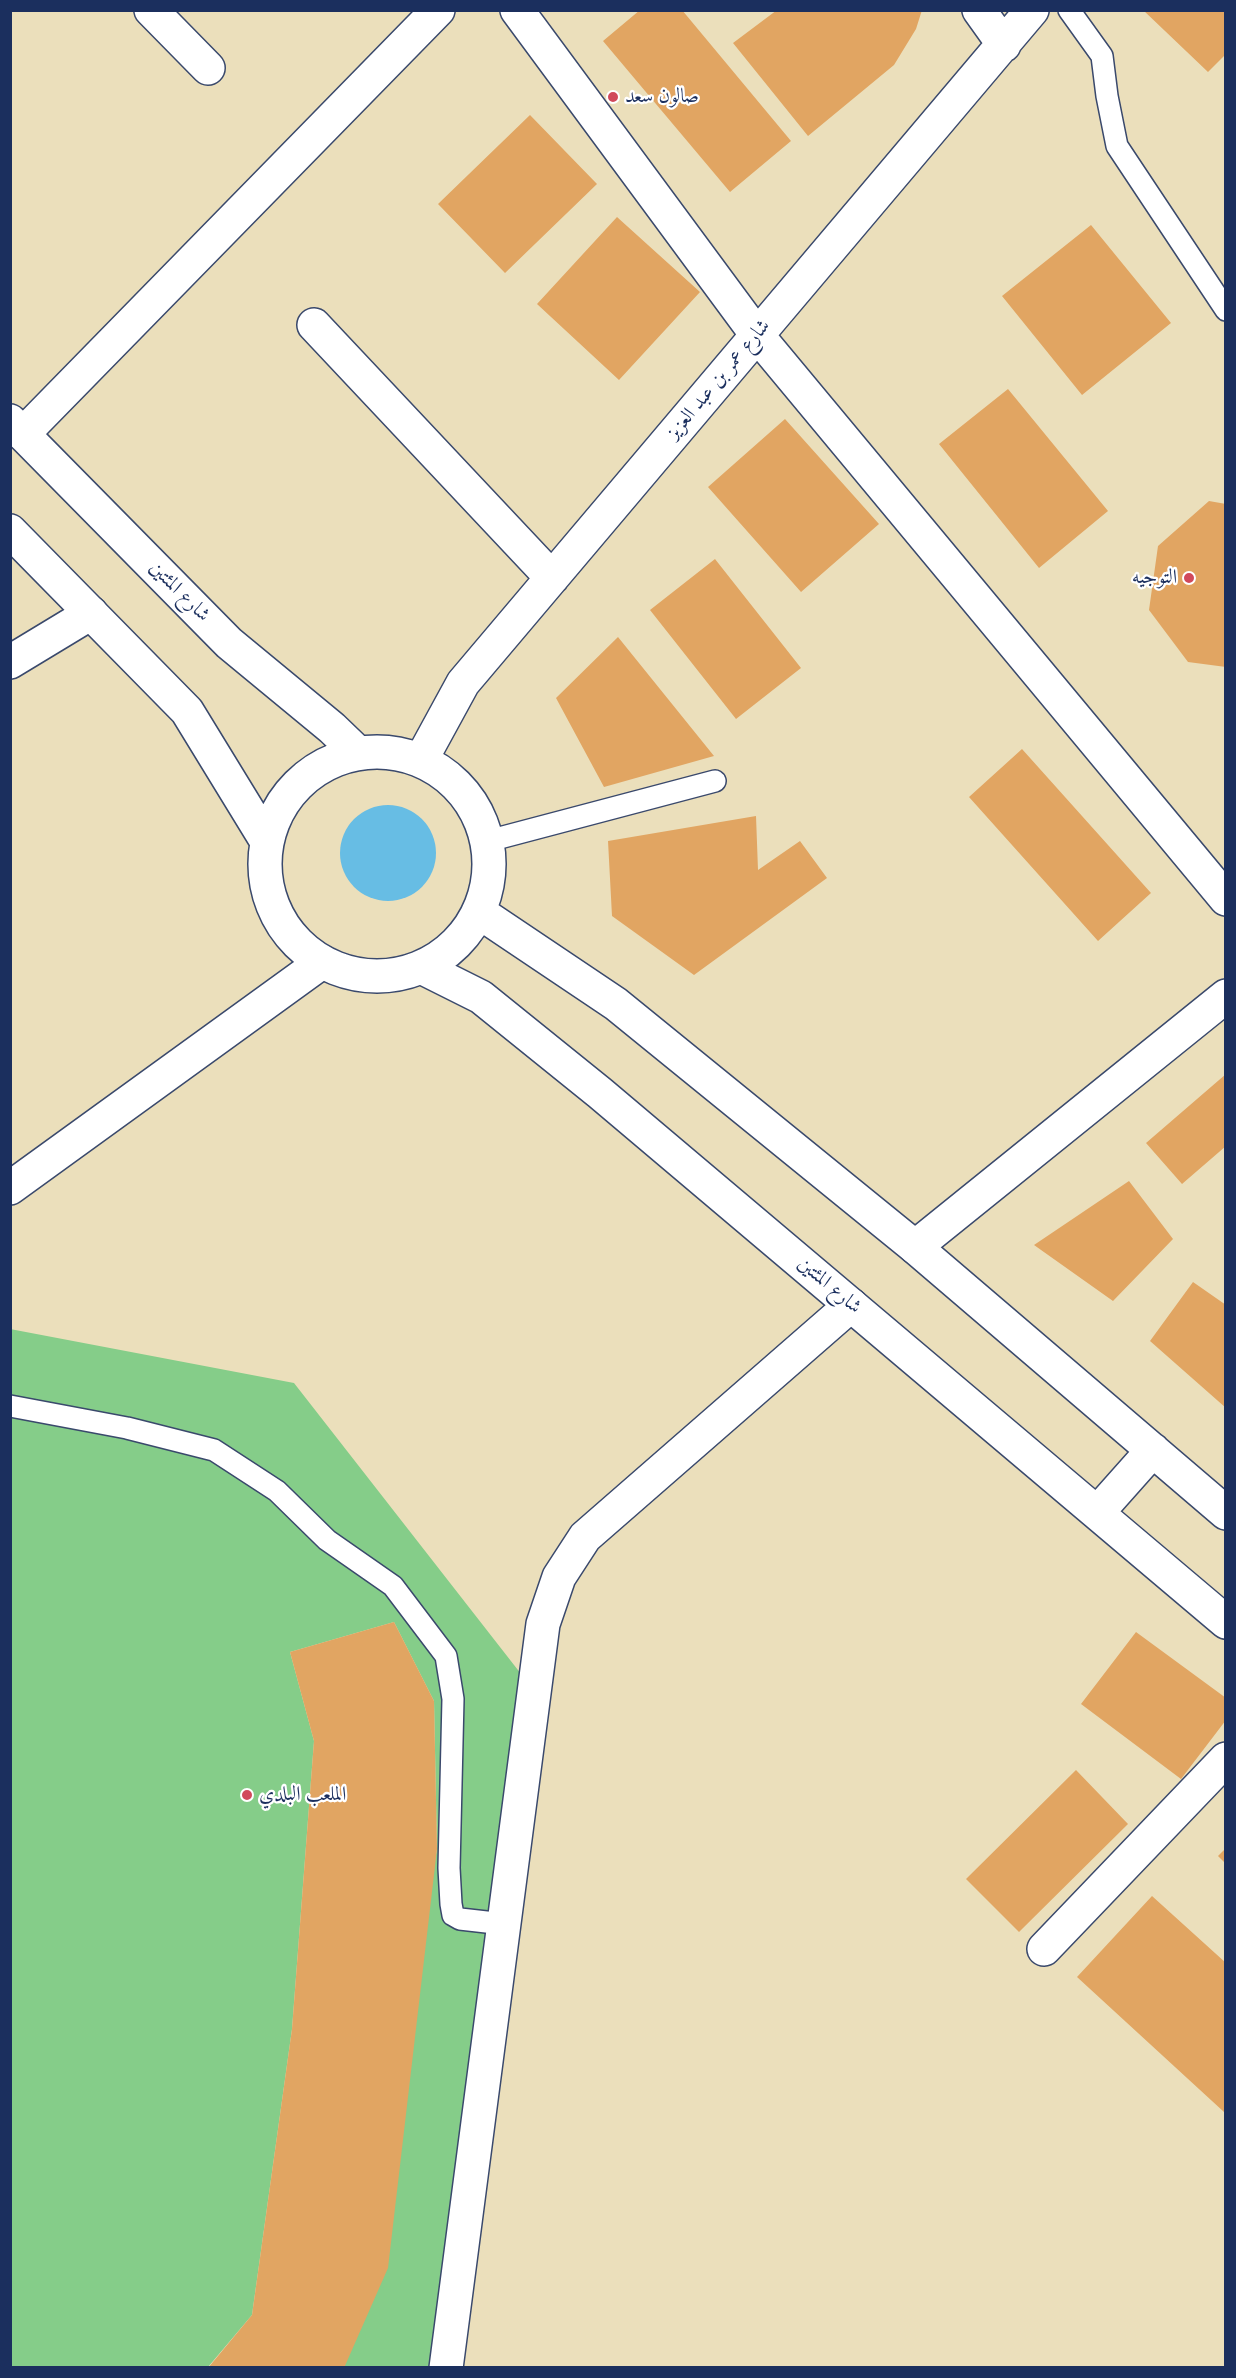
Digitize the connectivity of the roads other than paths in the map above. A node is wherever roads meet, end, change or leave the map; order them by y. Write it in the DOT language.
graph roads {
  1 [pos="151,10"];
  2 [pos="438,10"];
  3 [pos="517,10"];
  4 [pos="979,10"];
  5 [pos="1032,10"];
  6 [pos="1069,10"];
  7 [pos="1004,45"];
  8 [pos="208,68"];
  9 [pos="1226,310"];
  10 [pos="314,325"];
  11 [pos="757,335"];
  12 [pos="17,428"];
  13 [pos="10,531"];
  14 [pos="552,578"];
  15 [pos="91,613"];
  16 [pos="10,662"];
  17 [pos="358,753"];
  18 [pos="421,760"];
  19 [pos="715,781"];
  20 [pos="266,840"];
  21 [pos="488,841"];
  22 [pos="1226,899"];
  23 [pos="479,912"];
  24 [pos="322,962"];
  25 [pos="421,968"];
  26 [pos="1226,996"];
  27 [pos="10,1188"];
  28 [pos="915,1247"];
  29 [pos="851,1305"];
  30 [pos="10,1406"];
  31 [pos="1153,1450"];
  32 [pos="1097,1513"];
  33 [pos="1226,1513"];
  34 [pos="1226,1622"];
  35 [pos="1226,1759"];
  36 [pos="504,1924"];
  37 [pos="1044,1948"];
  38 [pos="446,2367"];
  1 -- 8 [label="street"];
  2 -- 12 [label="street"];
  3 -- 11 [label="street"];
  4 -- 7 [label="street"];
  5 -- 7 [label="street, شارع عمر بن عبد العزيز"];
  6 -- 9 [label="lane"];
  7 -- 11 [label="street, شارع عمر بن عبد العزيز"];
  10 -- 14 [label="street"];
  11 -- 14 [label="street, شارع عمر بن عبد العزيز"];
  11 -- 22 [label="street"];
  12 -- 17 [label="street, شارع المئتين"];
  13 -- 15 [label="street"];
  14 -- 18 [label="street, شارع عمر بن عبد العزيز"];
  15 -- 16 [label="street"];
  15 -- 20 [label="street"];
  17 -- 18 [label="street"];
  17 -- 20 [label="street"];
  18 -- 21 [label="street"];
  19 -- 21 [label="lane"];
  20 -- 24 [label="street"];
  21 -- 23 [label="street"];
  23 -- 25 [label="street"];
  23 -- 28 [label="street"];
  24 -- 25 [label="street"];
  24 -- 27 [label="street"];
  25 -- 29 [label="street, شارع المئتين"];
  26 -- 28 [label="street"];
  28 -- 31 [label="street"];
  29 -- 32 [label="street, شارع المئتين"];
  29 -- 36 [label="street"];
  30 -- 36 [label="lane"];
  31 -- 32 [label="street"];
  31 -- 33 [label="street"];
  32 -- 34 [label="street, شارع المئتين"];
  35 -- 37 [label="street"];
  36 -- 38 [label="street"];
}
